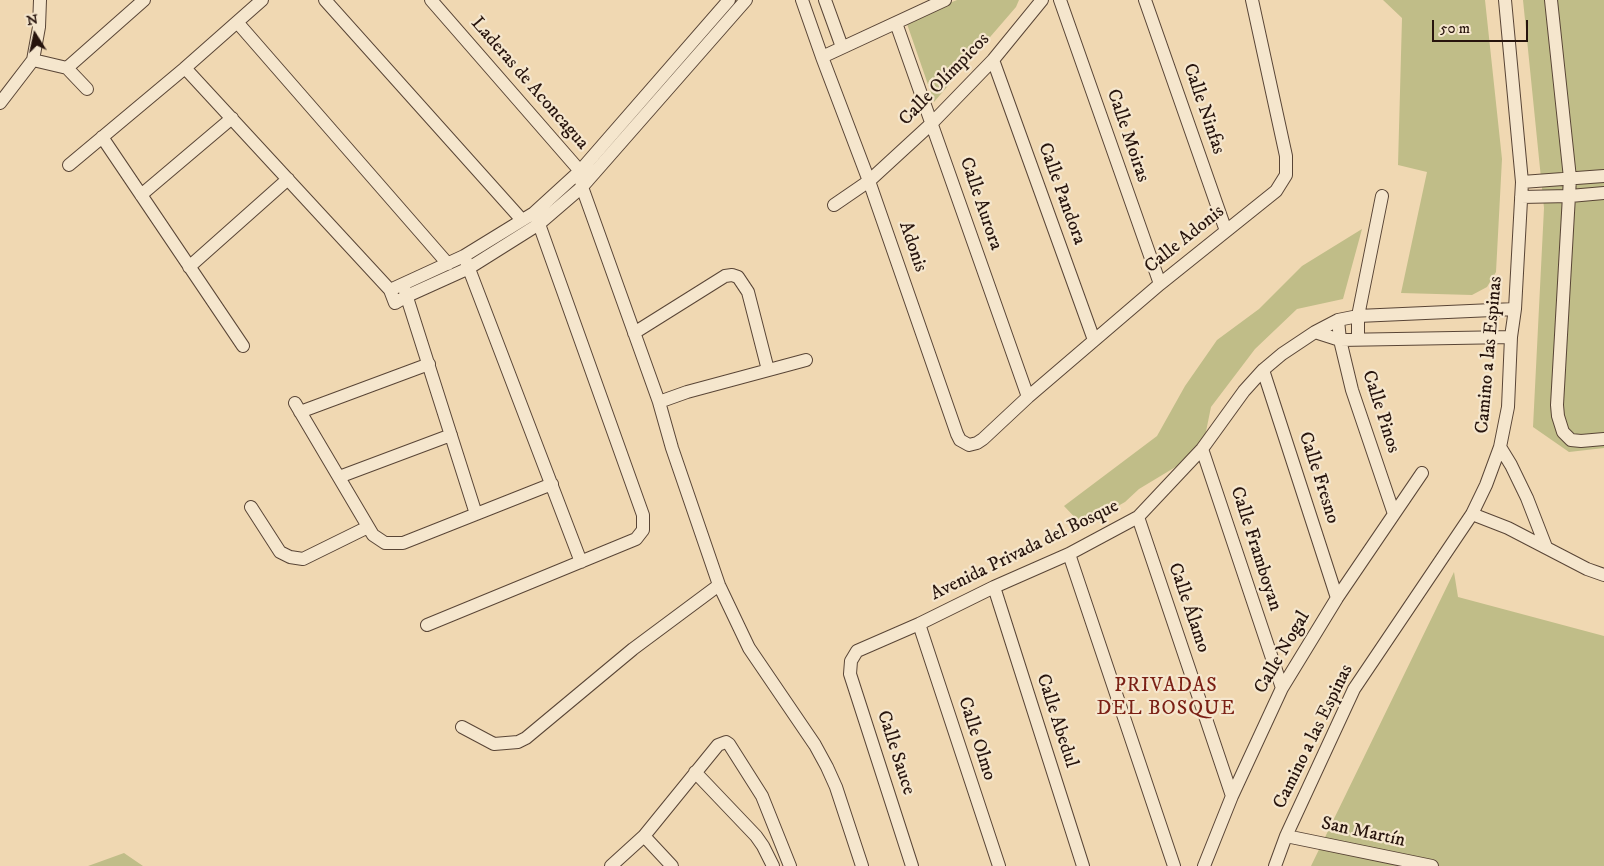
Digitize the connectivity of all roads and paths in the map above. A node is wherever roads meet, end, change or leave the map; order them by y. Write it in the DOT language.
graph roads {
  1 [pos="40,0"];
  2 [pos="144,0"];
  3 [pos="262,0"];
  4 [pos="325,0"];
  5 [pos="431,0"];
  6 [pos="729,0"];
  7 [pos="746,0"];
  8 [pos="802,0"];
  9 [pos="825,0"];
  10 [pos="945,0"];
  11 [pos="1042,0"];
  12 [pos="1060,0"];
  13 [pos="1144,0"];
  14 [pos="1252,0"];
  15 [pos="1505,0"];
  16 [pos="1552,0"];
  17 [pos="237,22"];
  18 [pos="896,23"];
  19 [pos="842,47"];
  20 [pos="822,57"];
  21 [pos="33,60"];
  22 [pos="992,60"];
  23 [pos="68,68"];
  24 [pos="185,68"];
  25 [pos="87,89"];
  26 [pos="0,102"];
  27 [pos="232,118"];
  28 [pos="932,124"];
  29 [pos="102,137"];
  30 [pos="69,165"];
  31 [pos="580,171"];
  32 [pos="1604,176"];
  33 [pos="1570,178"];
  34 [pos="288,179"];
  35 [pos="869,181"];
  36 [pos="1522,182"];
  37 [pos="582,187"];
  38 [pos="1604,193"];
  39 [pos="141,194"];
  40 [pos="1382,196"];
  41 [pos="1522,196"];
  42 [pos="1570,196"];
  43 [pos="834,205"];
  44 [pos="536,219"];
  45 [pos="522,220"];
  46 [pos="1226,230"];
  47 [pos="464,256"];
  48 [pos="448,264"];
  49 [pos="190,267"];
  50 [pos="469,268"];
  51 [pos="402,284"];
  52 [pos="1160,284"];
  53 [pos="390,290"];
  54 [pos="407,296"];
  55 [pos="1515,309"];
  56 [pos="1358,316"];
  57 [pos="1338,320"];
  58 [pos="1315,332"];
  59 [pos="634,333"];
  60 [pos="1511,337"];
  61 [pos="1358,338"];
  62 [pos="1094,340"];
  63 [pos="1340,340"];
  64 [pos="243,346"];
  65 [pos="806,360"];
  66 [pos="429,364"];
  67 [pos="768,370"];
  68 [pos="1263,370"];
  69 [pos="1028,397"];
  70 [pos="659,402"];
  71 [pos="451,435"];
  72 [pos="1604,439"];
  73 [pos="969,445"];
  74 [pos="1500,447"];
  75 [pos="1202,449"];
  76 [pos="1422,473"];
  77 [pos="339,477"];
  78 [pos="552,484"];
  79 [pos="251,507"];
  80 [pos="476,514"];
  81 [pos="1394,514"];
  82 [pos="1472,514"];
  83 [pos="1138,517"];
  84 [pos="368,527"];
  85 [pos="1546,547"];
  86 [pos="1069,554"];
  87 [pos="581,562"];
  88 [pos="1604,575"];
  89 [pos="719,585"];
  90 [pos="994,587"];
  91 [pos="1337,598"];
  92 [pos="918,624"];
  93 [pos="427,626"];
  94 [pos="857,652"];
  95 [pos="1282,688"];
  96 [pos="462,727"];
  97 [pos="696,772"];
  98 [pos="1232,796"];
  99 [pos="644,836"];
  100 [pos="1286,836"];
  101 [pos="611,866"];
  102 [pos="672,866"];
  103 [pos="773,866"];
  104 [pos="790,866"];
  105 [pos="862,866"];
  106 [pos="912,866"];
  107 [pos="998,866"];
  108 [pos="1083,866"];
  109 [pos="1174,866"];
  110 [pos="1204,866"];
  111 [pos="1275,866"];
  112 [pos="1432,866"];
  1 -- 21 [label="street"];
  2 -- 23 [label="street"];
  3 -- 17 [label="street"];
  4 -- 45 [label="street"];
  5 -- 31 [label="street, Laderas de Aconcagua"];
  6 -- 31 [label="street"];
  7 -- 37 [label="street"];
  8 -- 20 [label="street, Adonis"];
  9 -- 19 [label="street"];
  10 -- 18 [label="street"];
  11 -- 22 [label="street, Calle Olímpicos"];
  12 -- 52 [label="street, Calle Moiras"];
  13 -- 46 [label="street, Calle Ninfas"];
  14 -- 46 [label="street, Calle Adonis"];
  15 -- 36 [label="street, Camino a las Espinas"];
  16 -- 33 [label="street"];
  17 -- 24 [label="street"];
  17 -- 48 [label="street"];
  18 -- 19 [label="street"];
  18 -- 28 [label="street, Calle Aurora"];
  19 -- 20 [label="street"];
  20 -- 35 [label="street, Adonis"];
  21 -- 23 [label="street"];
  21 -- 26 [label="street"];
  22 -- 28 [label="street, Calle Olímpicos"];
  22 -- 62 [label="street, Calle Pandora"];
  23 -- 25 [label="street"];
  24 -- 27 [label="street"];
  24 -- 29 [label="street"];
  27 -- 34 [label="street"];
  27 -- 39 [label="street"];
  28 -- 35 [label="street, Calle Olímpicos"];
  28 -- 69 [label="street, Calle Aurora"];
  29 -- 30 [label="street"];
  29 -- 39 [label="street"];
  31 -- 37 [label="street"];
  31 -- 44 [label="street"];
  32 -- 33 [label="street"];
  33 -- 36 [label="street"];
  33 -- 42 [label="street"];
  34 -- 49 [label="street"];
  34 -- 53 [label="street"];
  35 -- 43 [label="street, Calle Olímpicos"];
  35 -- 73 [label="street, Adonis"];
  36 -- 41 [label="street, Camino a las Espinas"];
  37 -- 44 [label="street"];
  37 -- 59 [label="street"];
  38 -- 42 [label="street"];
  39 -- 49 [label="street"];
  40 -- 56 [label="street"];
  41 -- 42 [label="street"];
  41 -- 55 [label="street, Camino a las Espinas"];
  42 -- 72 [label="street"];
  44 -- 45 [label="street"];
  44 -- 50 [label="street"];
  44 -- 87 [label="street"];
  45 -- 47 [label="street"];
  46 -- 52 [label="street, Calle Adonis"];
  47 -- 48 [label="street"];
  47 -- 50 [label="street"];
  48 -- 51 [label="street"];
  49 -- 64 [label="street"];
  50 -- 54 [label="street"];
  50 -- 78 [label="street"];
  51 -- 53 [label="street"];
  51 -- 54 [label="street"];
  52 -- 62 [label="street, Calle Adonis"];
  53 -- 54 [label="street"];
  54 -- 66 [label="street"];
  55 -- 56 [label="street, Avenida Privada del Bosque"];
  55 -- 60 [label="street, Camino a las Espinas"];
  56 -- 57 [label="street, Avenida Privada del Bosque"];
  56 -- 61 [label="street"];
  57 -- 58 [label="street, Avenida Privada del Bosque"];
  57 -- 63 [label="street, Calle Pinos"];
  58 -- 63 [label="street"];
  58 -- 68 [label="street, Avenida Privada del Bosque"];
  59 -- 67 [label="street"];
  59 -- 70 [label="street"];
  60 -- 61 [label="street"];
  60 -- 74 [label="street, Camino a las Espinas"];
  61 -- 63 [label="street"];
  62 -- 69 [label="street, Calle Adonis"];
  63 -- 81 [label="street, Calle Pinos"];
  65 -- 67 [label="street"];
  66 -- 71 [label="street"];
  66 -- 77 [label="street"];
  67 -- 70 [label="street"];
  68 -- 75 [label="street, Avenida Privada del Bosque"];
  68 -- 91 [label="street, Calle Fresno"];
  69 -- 73 [label="street, Calle Adonis"];
  70 -- 89 [label="street"];
  71 -- 77 [label="street"];
  71 -- 80 [label="street"];
  74 -- 82 [label="street, Camino a las Espinas"];
  74 -- 85 [label="street"];
  75 -- 83 [label="street, Avenida Privada del Bosque"];
  75 -- 95 [label="street, Calle Framboyan"];
  76 -- 81 [label="street, Calle Nogal"];
  77 -- 84 [label="street"];
  78 -- 80 [label="street"];
  78 -- 87 [label="street"];
  79 -- 84 [label="street"];
  80 -- 84 [label="street"];
  81 -- 91 [label="street, Calle Nogal"];
  82 -- 85 [label="street"];
  82 -- 100 [label="street, Camino a las Espinas"];
  83 -- 86 [label="street, Avenida Privada del Bosque"];
  83 -- 98 [label="street, Calle Álamo"];
  85 -- 88 [label="street"];
  86 -- 90 [label="street, Avenida Privada del Bosque"];
  86 -- 109 [label="street"];
  87 -- 93 [label="street"];
  89 -- 96 [label="street"];
  89 -- 105 [label="street"];
  90 -- 92 [label="street, Avenida Privada del Bosque"];
  90 -- 108 [label="street, Calle Abedul"];
  91 -- 95 [label="street, Calle Nogal"];
  92 -- 94 [label="street, Avenida Privada del Bosque"];
  92 -- 107 [label="street, Calle Olmo"];
  94 -- 106 [label="street, Calle Sauce"];
  95 -- 98 [label="street, Calle Nogal"];
  97 -- 99 [label="street"];
  97 -- 103 [label="street"];
  97 -- 104 [label="street"];
  98 -- 110 [label="street, Calle Nogal"];
  99 -- 101 [label="street"];
  99 -- 102 [label="street"];
  100 -- 111 [label="street, Camino a las Espinas"];
  100 -- 112 [label="street, San Martín"];
}
